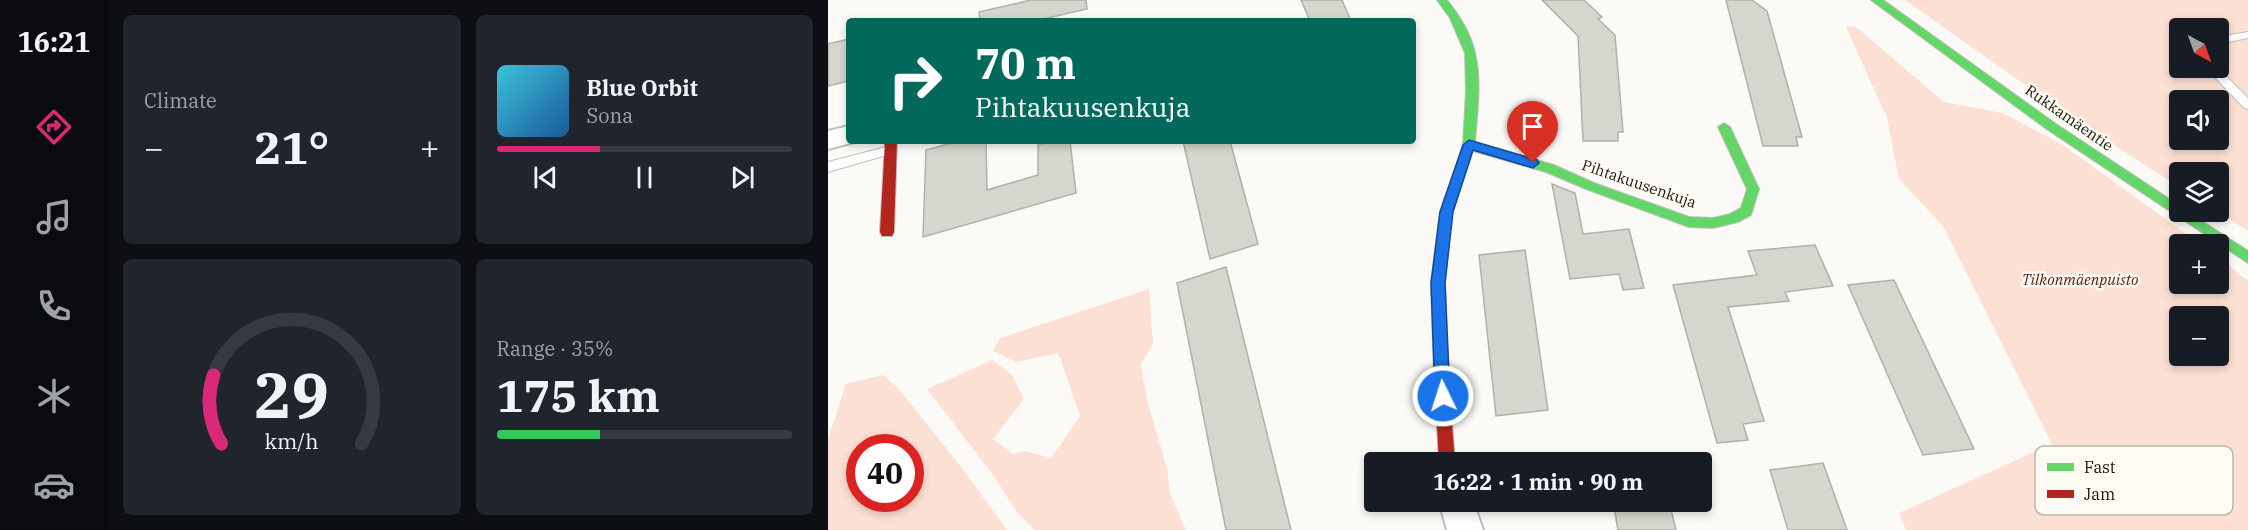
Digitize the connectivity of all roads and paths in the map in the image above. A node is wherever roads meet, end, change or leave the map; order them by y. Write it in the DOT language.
graph roads {
  1 [pos="1442,0"];
  2 [pos="1876,0"];
  3 [pos="2248,35"];
  4 [pos="2229,39"];
  5 [pos="2222,78"];
  6 [pos="2248,105"];
  7 [pos="1724,127"];
  8 [pos="846,136"];
  9 [pos="828,140"];
  10 [pos="1469,145"];
  11 [pos="890,146"];
  12 [pos="828,167"];
  13 [pos="887,232"];
  14 [pos="2248,258"];
  15 [pos="1446,452"];
  16 [pos="1459,512"];
  17 [pos="1465,530"];
  1 -- 10 [label="street"];
  2 -- 14 [label="street, Rukkamäentie"];
  3 -- 4 [label="lane"];
  5 -- 6 [label="lane"];
  7 -- 10 [label="street, Pihtakuusenkuja"];
  8 -- 9 [label="street"];
  10 -- 15 [label="street"];
  11 -- 12 [label="lane"];
  11 -- 13 [label="street"];
  16 -- 17 [label="street"];
}
